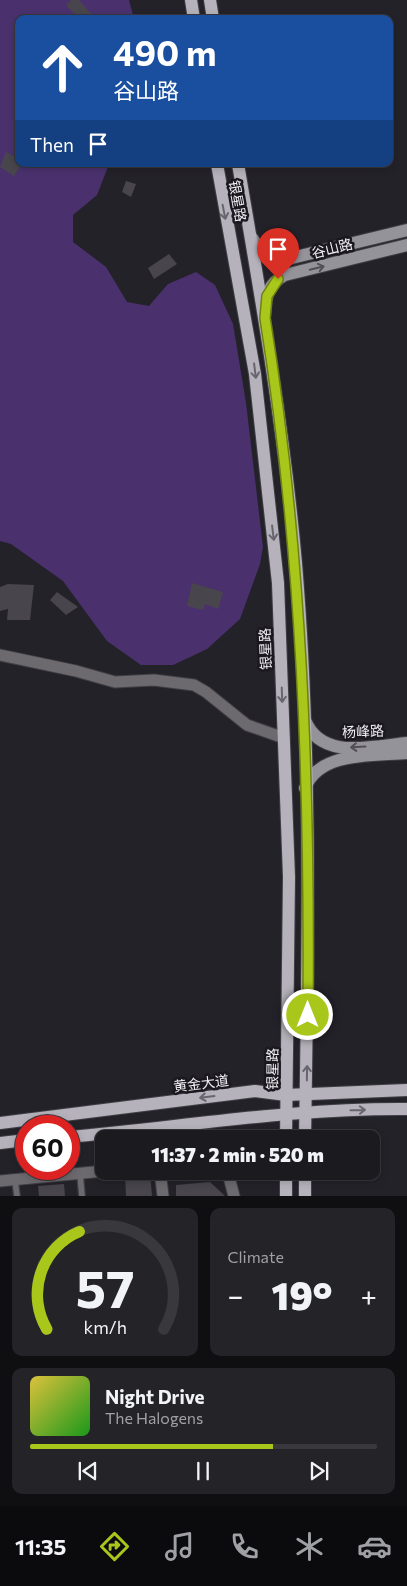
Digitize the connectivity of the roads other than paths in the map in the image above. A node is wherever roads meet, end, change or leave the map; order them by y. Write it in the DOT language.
graph roads {
  1 [pos="190,0"];
  2 [pos="210,0"];
  3 [pos="193,15"];
  4 [pos="212,15"];
  5 [pos="218,167"];
  6 [pos="239,167"];
  7 [pos="407,230"];
  8 [pos="250,233"];
  9 [pos="407,246"];
  10 [pos="265,318"];
  11 [pos="0,655"];
  12 [pos="304,718"];
  13 [pos="284,738"];
  14 [pos="407,743"];
  15 [pos="407,753"];
  16 [pos="305,788"];
  17 [pos="407,1090"];
  18 [pos="306,1094"];
  19 [pos="286,1095"];
  20 [pos="407,1109"];
  21 [pos="306,1113"];
  22 [pos="286,1115"];
  23 [pos="0,1123"];
  24 [pos="175,1130"];
  25 [pos="286,1130"];
  26 [pos="305,1130"];
  27 [pos="80,1136"];
  28 [pos="95,1136"];
  29 [pos="15,1141"];
  30 [pos="0,1143"];
  31 [pos="95,1172"];
  32 [pos="80,1174"];
  33 [pos="15,1180"];
  34 [pos="161,1180"];
  35 [pos="230,1180"];
  36 [pos="286,1180"];
  37 [pos="305,1180"];
  38 [pos="0,1181"];
  39 [pos="17,1196"];
  40 [pos="82,1196"];
  41 [pos="163,1196"];
  42 [pos="234,1196"];
  43 [pos="286,1196"];
  44 [pos="305,1196"];
  1 -- 3 [label="main road"];
  2 -- 4 [label="main road"];
  5 -- 13 [label="main road, 银星路, one-way"];
  6 -- 8 [label="main road, 银星路"];
  7 -- 8 [label="main road, 谷山路"];
  8 -- 10 [label="main road, 银星路"];
  10 -- 9 [label="main road, 谷山路, one-way"];
  10 -- 12 [label="main road, 银星路"];
  11 -- 13 [label="street"];
  14 -- 12 [label="main road, 杨峰路, one-way"];
  12 -- 16 [label="main road, 银星路"];
  13 -- 19 [label="main road, 银星路"];
  15 -- 16 [label="main road, 杨峰路"];
  18 -- 16 [label="main road, 银星路, one-way"];
  17 -- 18 [label="main road, 黄金大道"];
  18 -- 19 [label="main road, 黄金大道"];
  18 -- 21 [label="main road, 银星路"];
  19 -- 22 [label="main road, 银星路"];
  19 -- 23 [label="main road, 黄金大道, one-way"];
  21 -- 20 [label="main road, one-way"];
  21 -- 22 [label="main road"];
  21 -- 26 [label="main road, 银星路"];
  22 -- 24 [label="main road"];
  22 -- 25 [label="main road, 银星路"];
  27 -- 28 [label="main road"];
  29 -- 30 [label="main road"];
  31 -- 32 [label="street"];
  32 -- 40 [label="lane"];
  33 -- 38 [label="street"];
  33 -- 39 [label="lane"];
  34 -- 41 [label="street"];
  35 -- 42 [label="street"];
  36 -- 43 [label="main road"];
  37 -- 44 [label="main road"];
}
